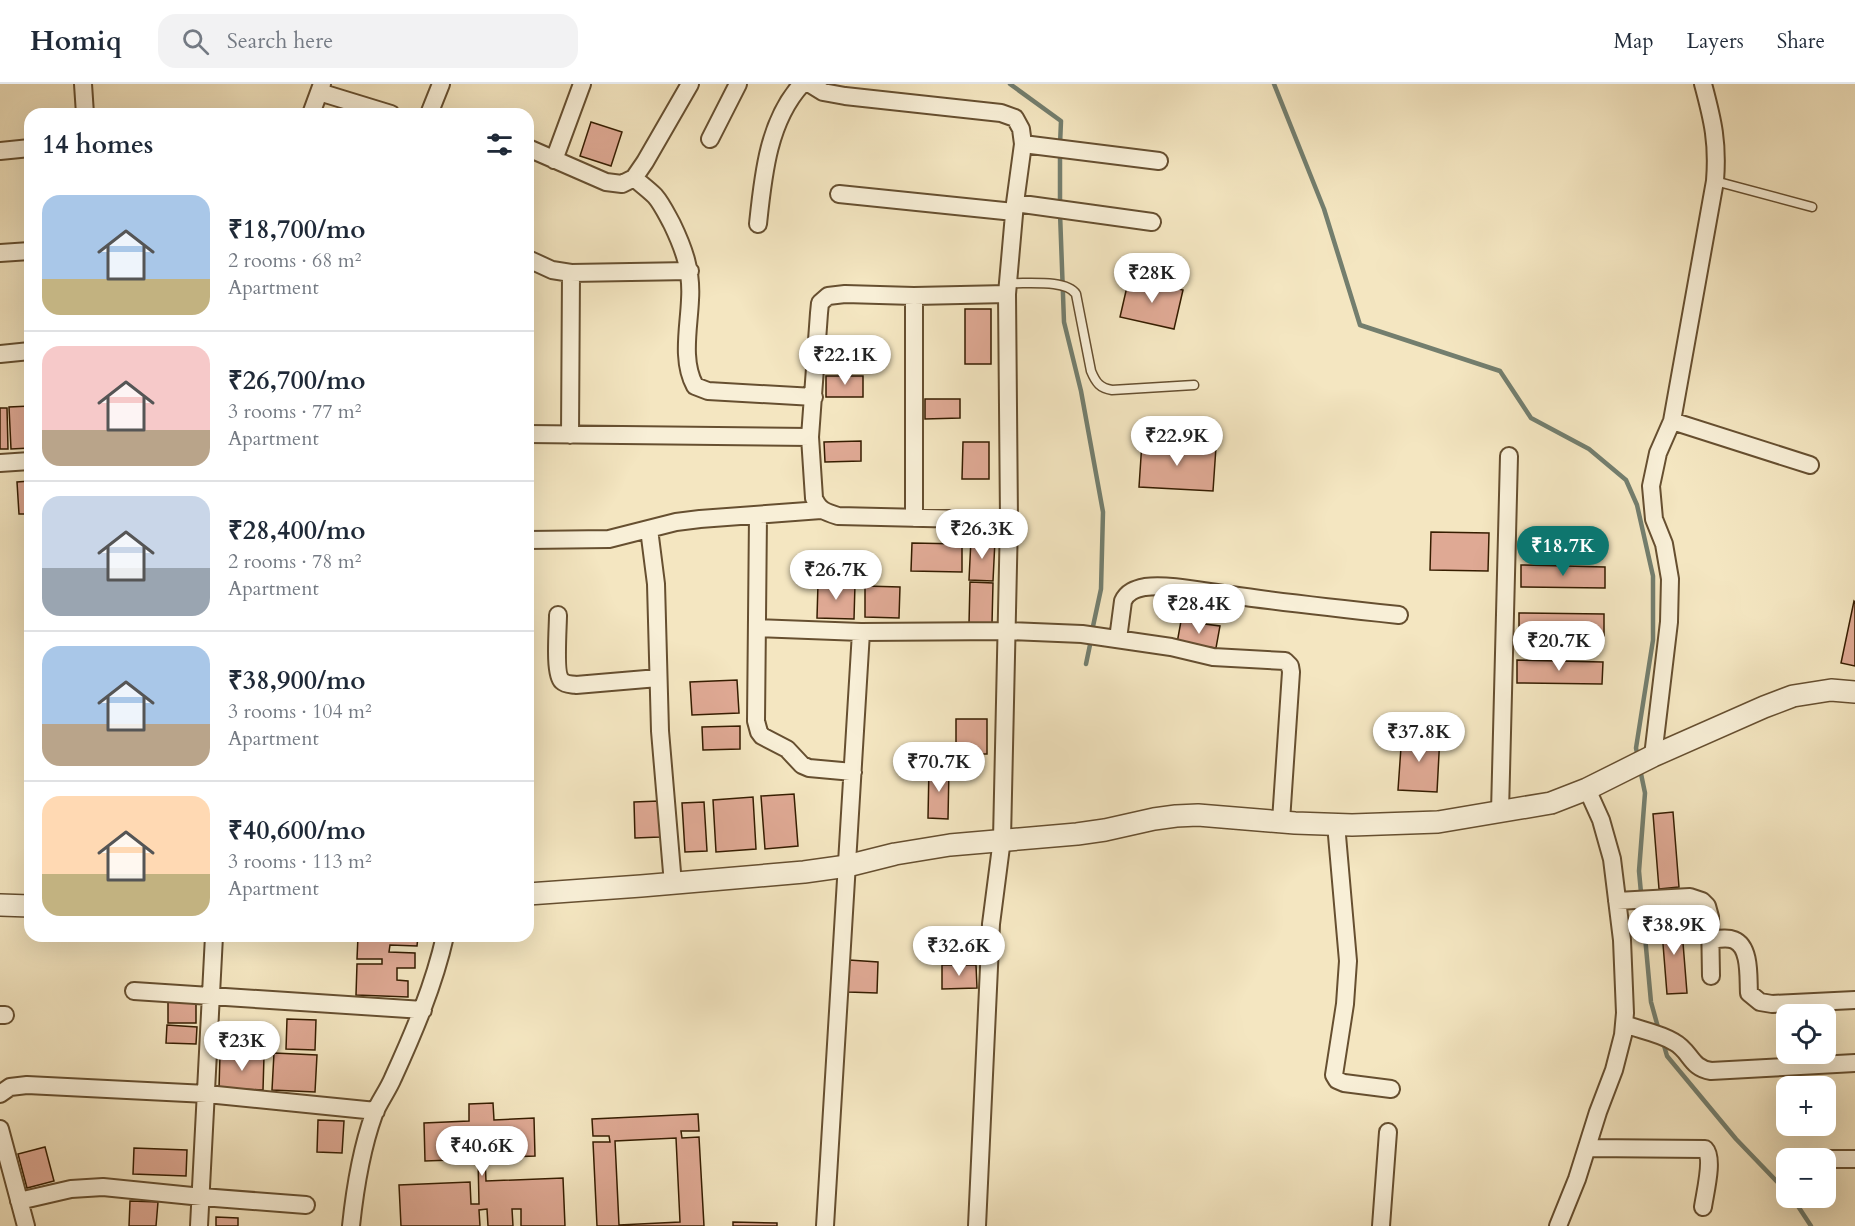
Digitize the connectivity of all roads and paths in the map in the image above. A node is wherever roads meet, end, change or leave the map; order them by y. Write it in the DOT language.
graph roads {
  1 [pos="83,84"];
  2 [pos="441,84"];
  3 [pos="582,84"];
  4 [pos="690,84"];
  5 [pos="738,84"];
  6 [pos="801,84"];
  7 [pos="810,84"];
  8 [pos="1703,84"];
  9 [pos="321,88"];
  10 [pos="85,108"];
  11 [pos="313,108"];
  12 [pos="375,108"];
  13 [pos="436,108"];
  14 [pos="710,139"];
  15 [pos="1023,144"];
  16 [pos="24,149"];
  17 [pos="0,151"];
  18 [pos="534,151"];
  19 [pos="554,160"];
  20 [pos="1159,160"];
  21 [pos="634,178"];
  22 [pos="1715,181"];
  23 [pos="839,194"];
  24 [pos="1015,207"];
  25 [pos="1812,207"];
  26 [pos="1152,222"];
  27 [pos="758,224"];
  28 [pos="24,251"];
  29 [pos="0,253"];
  30 [pos="534,262"];
  31 [pos="690,271"];
  32 [pos="571,273"];
  33 [pos="1008,289"];
  34 [pos="914,296"];
  35 [pos="24,352"];
  36 [pos="0,354"];
  37 [pos="1194,386"];
  38 [pos="814,397"];
  39 [pos="1672,421"];
  40 [pos="534,434"];
  41 [pos="570,435"];
  42 [pos="810,437"];
  43 [pos="1509,456"];
  44 [pos="24,462"];
  45 [pos="0,463"];
  46 [pos="1810,465"];
  47 [pos="821,510"];
  48 [pos="758,515"];
  49 [pos="914,518"];
  50 [pos="1009,520"];
  51 [pos="649,530"];
  52 [pos="534,540"];
  53 [pos="558,615"];
  54 [pos="1399,615"];
  55 [pos="758,628"];
  56 [pos="861,632"];
  57 [pos="1006,632"];
  58 [pos="1111,638"];
  59 [pos="658,678"];
  60 [pos="1855,692"];
  61 [pos="1644,761"];
  62 [pos="853,772"];
  63 [pos="1587,789"];
  64 [pos="1500,812"];
  65 [pos="1281,821"];
  66 [pos="1336,824"];
  67 [pos="1002,839"];
  68 [pos="847,866"];
  69 [pos="673,884"];
  70 [pos="534,894"];
  71 [pos="1633,900"];
  72 [pos="0,905"];
  73 [pos="24,906"];
  74 [pos="1710,940"];
  75 [pos="214,942"];
  76 [pos="443,942"];
  77 [pos="1711,976"];
  78 [pos="134,990"];
  79 [pos="212,995"];
  80 [pos="1855,1000"];
  81 [pos="423,1010"];
  82 [pos="1624,1024"];
  83 [pos="1855,1063"];
  84 [pos="1391,1089"];
  85 [pos="0,1094"];
  86 [pos="207,1094"];
  87 [pos="375,1111"];
  88 [pos="0,1129"];
  89 [pos="1388,1132"];
  90 [pos="1587,1148"];
  91 [pos="1855,1159"];
  92 [pos="1836,1160"];
  93 [pos="202,1197"];
  94 [pos="19,1201"];
  95 [pos="306,1205"];
  96 [pos="1703,1207"];
  97 [pos="26,1226"];
  98 [pos="199,1226"];
  99 [pos="351,1226"];
  100 [pos="825,1226"];
  101 [pos="977,1226"];
  102 [pos="1381,1226"];
  103 [pos="1558,1226"];
  1 -- 10 [label="street"];
  2 -- 13 [label="street"];
  3 -- 19 [label="street"];
  4 -- 21 [label="street"];
  5 -- 14 [label="street"];
  6 -- 27 [label="street"];
  7 -- 15 [label="street"];
  8 -- 22 [label="street"];
  9 -- 11 [label="street"];
  9 -- 12 [label="street"];
  15 -- 20 [label="street"];
  15 -- 24 [label="street"];
  16 -- 17 [label="street"];
  18 -- 19 [label="street"];
  19 -- 21 [label="street"];
  21 -- 31 [label="street"];
  22 -- 25 [label="lane"];
  22 -- 39 [label="street"];
  23 -- 24 [label="street"];
  24 -- 26 [label="street"];
  24 -- 33 [label="street"];
  28 -- 29 [label="street"];
  30 -- 32 [label="street"];
  31 -- 32 [label="street"];
  31 -- 38 [label="street"];
  32 -- 41 [label="street"];
  33 -- 34 [label="street"];
  33 -- 37 [label="lane"];
  33 -- 50 [label="street"];
  34 -- 38 [label="street"];
  34 -- 49 [label="street"];
  35 -- 36 [label="street"];
  38 -- 42 [label="street"];
  39 -- 46 [label="street"];
  39 -- 61 [label="street"];
  40 -- 41 [label="street"];
  41 -- 42 [label="street"];
  42 -- 47 [label="street"];
  43 -- 64 [label="street"];
  44 -- 45 [label="street"];
  47 -- 48 [label="street"];
  47 -- 49 [label="street"];
  48 -- 51 [label="street"];
  48 -- 55 [label="street"];
  49 -- 50 [label="street"];
  50 -- 57 [label="street"];
  51 -- 52 [label="street"];
  51 -- 59 [label="street"];
  53 -- 59 [label="street"];
  54 -- 58 [label="street"];
  55 -- 56 [label="street"];
  55 -- 62 [label="street"];
  56 -- 57 [label="street"];
  56 -- 62 [label="street"];
  57 -- 58 [label="street"];
  57 -- 67 [label="street"];
  58 -- 65 [label="street"];
  59 -- 69 [label="street"];
  60 -- 61 [label="street"];
  61 -- 63 [label="street"];
  62 -- 68 [label="street"];
  63 -- 64 [label="street"];
  63 -- 71 [label="street"];
  64 -- 66 [label="street"];
  65 -- 66 [label="street"];
  65 -- 67 [label="street"];
  66 -- 84 [label="street"];
  67 -- 68 [label="street"];
  67 -- 101 [label="street"];
  68 -- 69 [label="street"];
  68 -- 100 [label="street"];
  69 -- 70 [label="street"];
  71 -- 74 [label="street"];
  71 -- 82 [label="street"];
  72 -- 73 [label="street"];
  74 -- 77 [label="street"];
  74 -- 80 [label="street"];
  75 -- 79 [label="street"];
  76 -- 81 [label="street"];
  78 -- 79 [label="street"];
  79 -- 81 [label="street"];
  79 -- 86 [label="street"];
  81 -- 87 [label="street"];
  82 -- 83 [label="street"];
  82 -- 90 [label="street"];
  85 -- 86 [label="street"];
  86 -- 87 [label="street"];
  86 -- 93 [label="street"];
  87 -- 99 [label="street"];
  88 -- 94 [label="street"];
  89 -- 102 [label="street"];
  90 -- 96 [label="street"];
  90 -- 103 [label="street"];
  91 -- 92 [label="street"];
  93 -- 94 [label="street"];
  93 -- 95 [label="street"];
  93 -- 98 [label="street"];
  94 -- 97 [label="street"];
}
